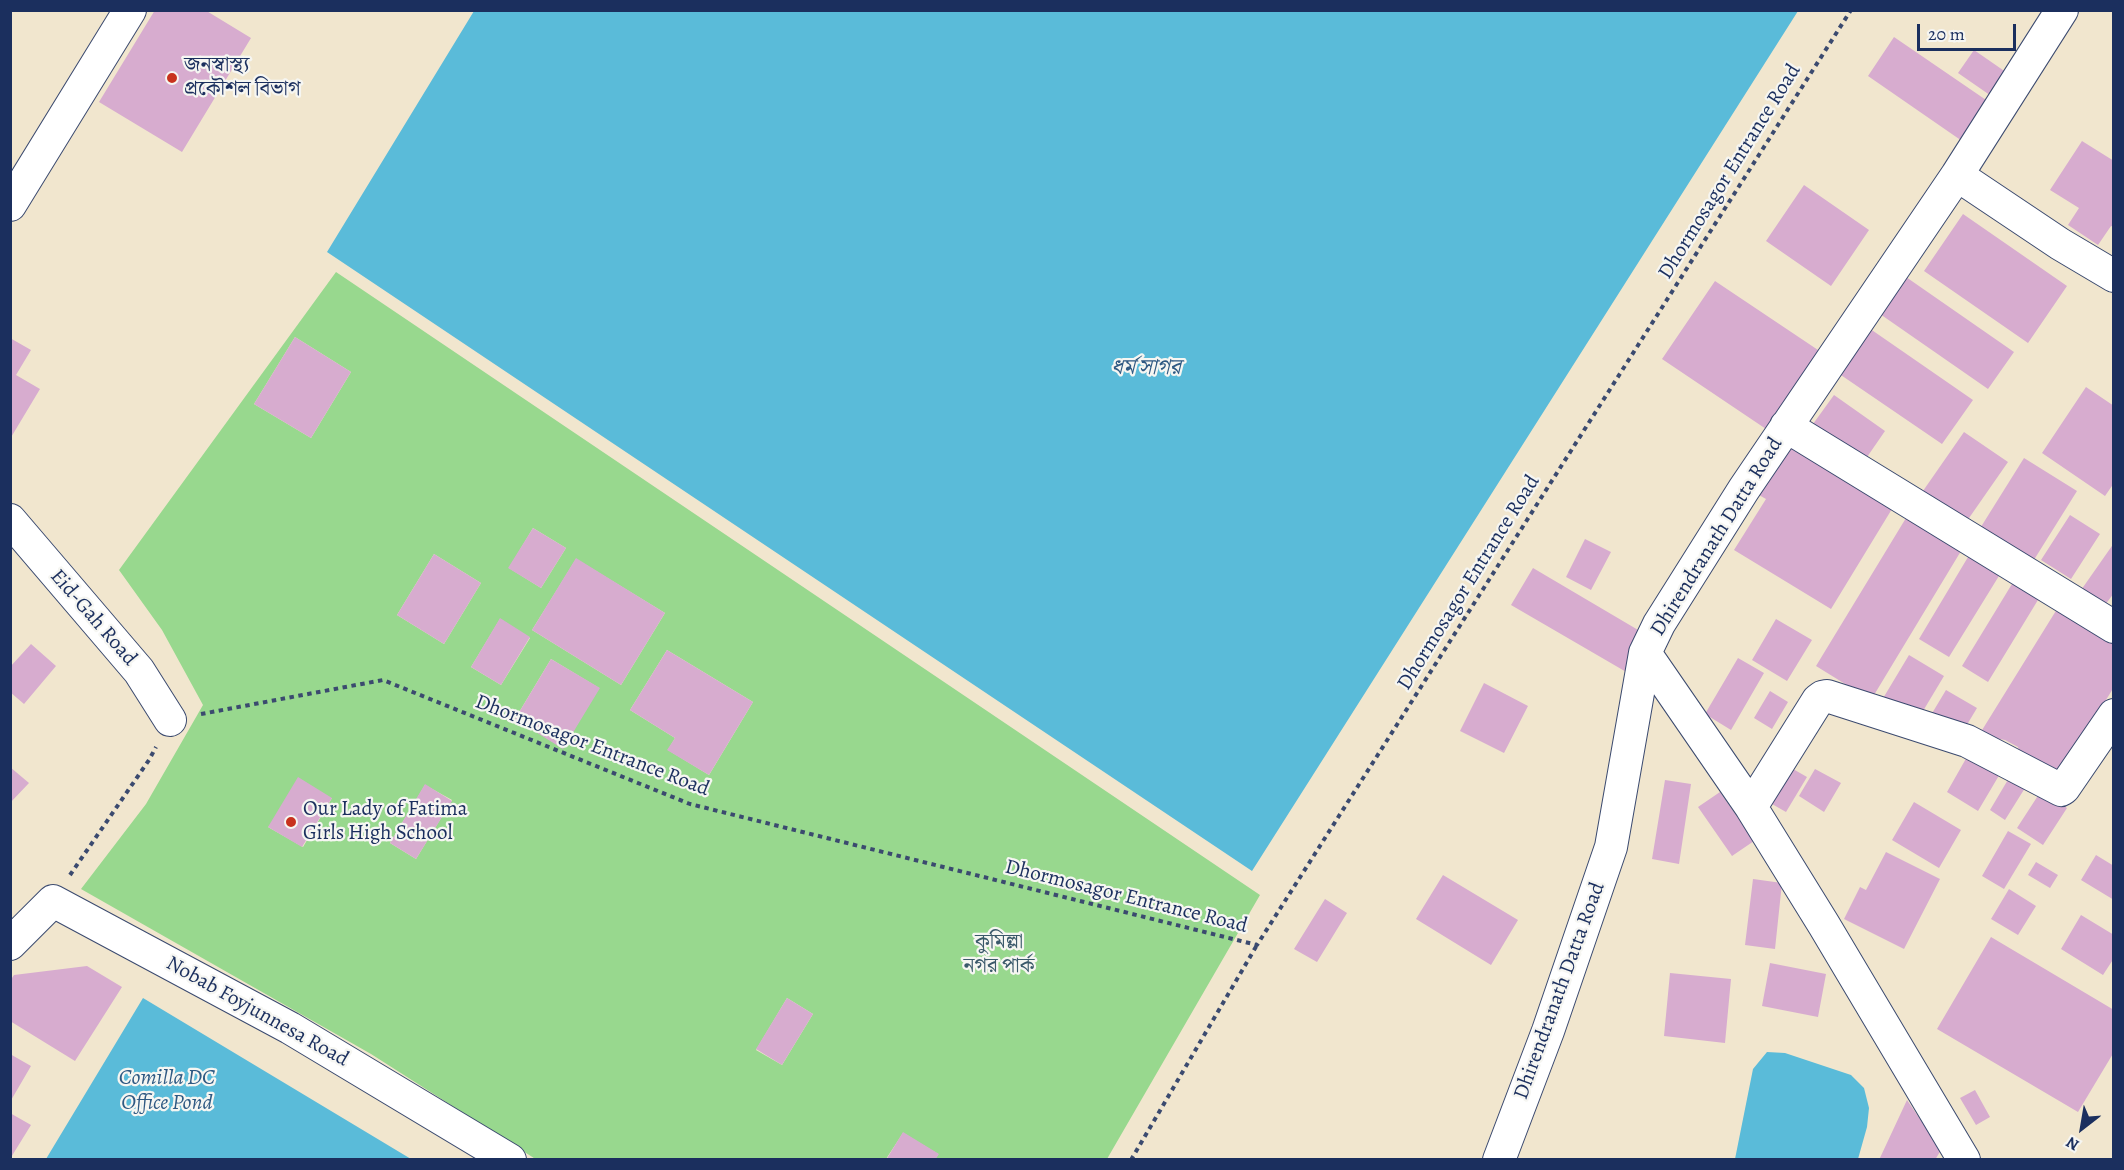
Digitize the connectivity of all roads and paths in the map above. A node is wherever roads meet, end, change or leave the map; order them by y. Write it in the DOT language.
graph roads {
  1 [pos="130,10"];
  2 [pos="1851,10"];
  3 [pos="2062,10"];
  4 [pos="1957,174"];
  5 [pos="10,205"];
  6 [pos="2114,276"];
  7 [pos="1786,426"];
  8 [pos="10,520"];
  9 [pos="2114,627"];
  10 [pos="1645,653"];
  11 [pos="2114,715"];
  12 [pos="170,720"];
  13 [pos="1750,807"];
  14 [pos="53,901"];
  15 [pos="10,944"];
  16 [pos="1257,945"];
  17 [pos="510,1160"];
  18 [pos="1131,1160"];
  19 [pos="1500,1160"];
  20 [pos="1964,1160"];
  1 -- 5 [label="street"];
  2 -- 16 [label="path, Dhormosagor Entrance Road"];
  3 -- 4 [label="street, Dhirendranath Datta Road"];
  4 -- 6 [label="street"];
  4 -- 7 [label="street, Dhirendranath Datta Road"];
  7 -- 9 [label="street"];
  7 -- 10 [label="street, Dhirendranath Datta Road"];
  8 -- 12 [label="street, Eid-Gah Road"];
  10 -- 13 [label="street"];
  10 -- 19 [label="street, Dhirendranath Datta Road"];
  11 -- 13 [label="street"];
  12 -- 14 [label="path"];
  12 -- 16 [label="path, Dhormosagor Entrance Road"];
  13 -- 20 [label="street"];
  14 -- 15 [label="street"];
  14 -- 17 [label="street, Nobab Foyjunnesa Road"];
  16 -- 18 [label="path"];
}
